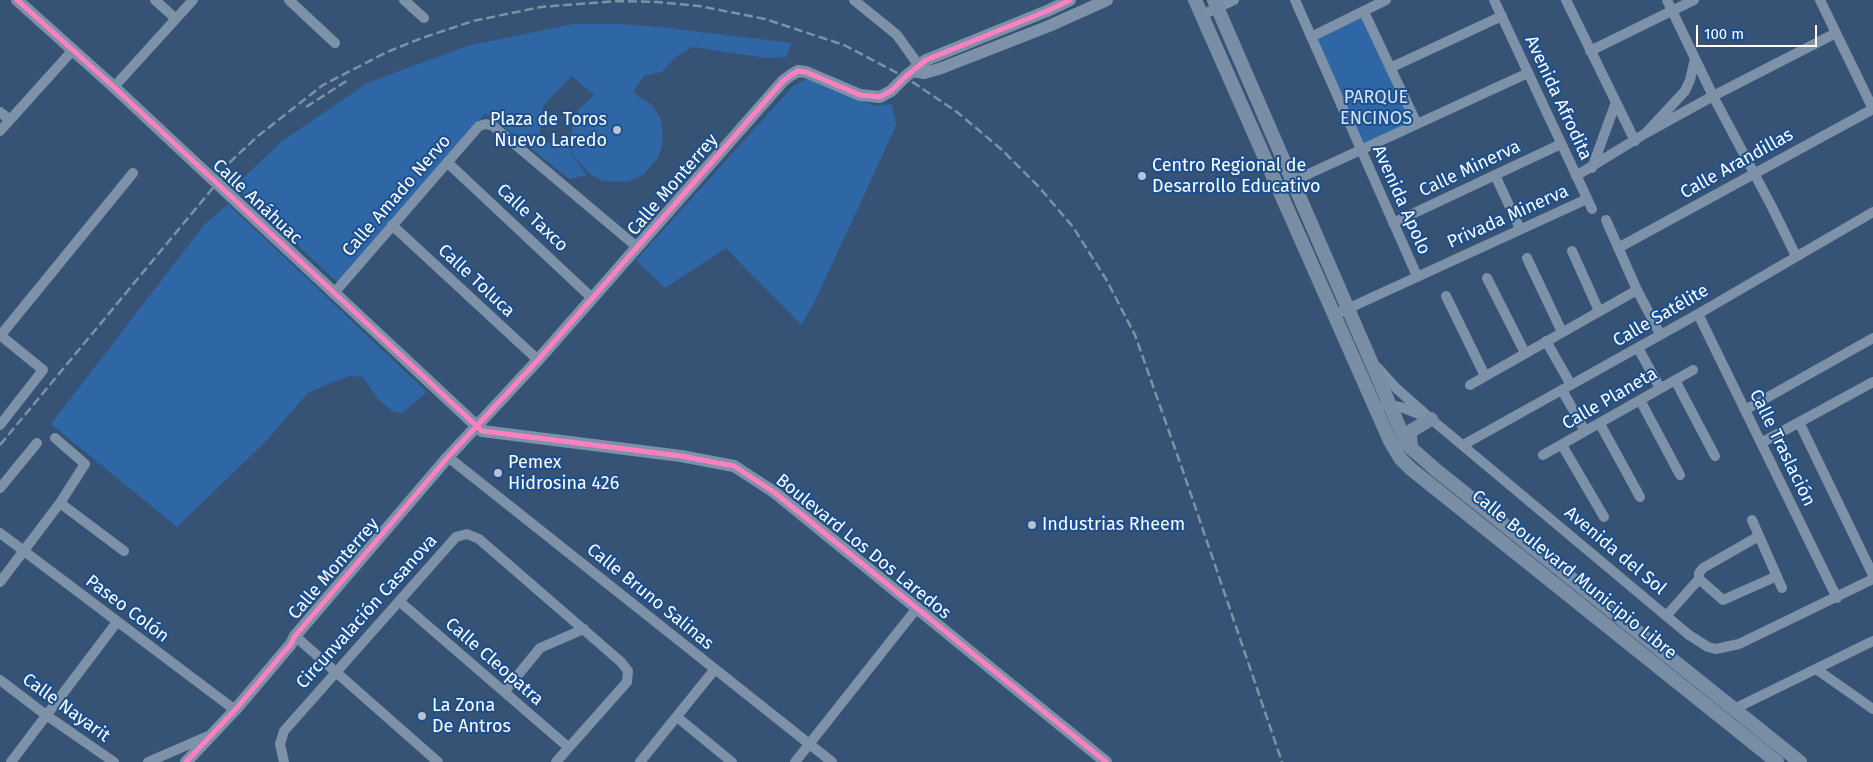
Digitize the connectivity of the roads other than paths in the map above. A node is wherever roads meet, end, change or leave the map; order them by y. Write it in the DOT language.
graph roads {
  1 [pos="17,0"];
  2 [pos="155,0"];
  3 [pos="193,0"];
  4 [pos="289,0"];
  5 [pos="404,0"];
  6 [pos="854,0"];
  7 [pos="1070,0"];
  8 [pos="1106,0"];
  9 [pos="1195,0"];
  10 [pos="1234,0"];
  11 [pos="1295,0"];
  12 [pos="1386,0"];
  13 [pos="1494,0"];
  14 [pos="1566,0"];
  15 [pos="1667,0"];
  16 [pos="1694,0"];
  17 [pos="1820,0"];
  18 [pos="1215,4"];
  19 [pos="1672,10"];
  20 [pos="1364,12"];
  21 [pos="1202,14"];
  22 [pos="1502,16"];
  23 [pos="424,18"];
  24 [pos="176,19"];
  25 [pos="1836,33"];
  26 [pos="1311,37"];
  27 [pos="335,43"];
  28 [pos="1590,50"];
  29 [pos="72,51"];
  30 [pos="1237,54"];
  31 [pos="1695,59"];
  32 [pos="1222,60"];
  33 [pos="1390,68"];
  34 [pos="919,70"];
  35 [pos="1528,73"];
  36 [pos="114,87"];
  37 [pos="1713,96"];
  38 [pos="1616,102"];
  39 [pos="1873,109"];
  40 [pos="0,112"];
  41 [pos="10,120"];
  42 [pos="1417,124"];
  43 [pos="0,131"];
  44 [pos="1646,134"];
  45 [pos="1635,141"];
  46 [pos="1561,144"];
  47 [pos="1361,150"];
  48 [pos="448,163"];
  49 [pos="1592,168"];
  50 [pos="133,173"];
  51 [pos="1753,174"];
  52 [pos="1495,175"];
  53 [pos="1576,176"];
  54 [pos="1292,182"];
  55 [pos="1278,188"];
  56 [pos="1587,199"];
  57 [pos="1592,209"];
  58 [pos="1873,212"];
  59 [pos="1606,220"];
  60 [pos="1393,223"];
  61 [pos="392,225"];
  62 [pos="1520,229"];
  63 [pos="637,247"];
  64 [pos="1618,248"];
  65 [pos="1572,252"];
  66 [pos="1796,256"];
  67 [pos="1526,258"];
  68 [pos="1417,276"];
  69 [pos="1487,278"];
  70 [pos="1637,290"];
  71 [pos="334,293"];
  72 [pos="1446,296"];
  73 [pos="592,298"];
  74 [pos="1348,309"];
  75 [pos="1599,311"];
  76 [pos="1698,314"];
  77 [pos="1334,315"];
  78 [pos="1562,332"];
  79 [pos="1660,334"];
  80 [pos="0,335"];
  81 [pos="1873,338"];
  82 [pos="1546,341"];
  83 [pos="1638,348"];
  84 [pos="1525,353"];
  85 [pos="1369,357"];
  86 [pos="538,360"];
  87 [pos="1693,370"];
  88 [pos="1485,376"];
  89 [pos="1675,380"];
  90 [pos="1873,382"];
  91 [pos="1470,386"];
  92 [pos="1567,388"];
  93 [pos="1660,388"];
  94 [pos="1371,398"];
  95 [pos="1640,400"];
  96 [pos="1390,405"];
  97 [pos="1745,410"];
  98 [pos="1432,419"];
  99 [pos="1799,422"];
  100 [pos="1600,424"];
  101 [pos="0,425"];
  102 [pos="481,425"];
  103 [pos="1585,431"];
  104 [pos="55,438"];
  105 [pos="37,443"];
  106 [pos="1761,443"];
  107 [pos="1463,445"];
  108 [pos="1562,445"];
  109 [pos="1411,448"];
  110 [pos="1544,455"];
  111 [pos="1716,456"];
  112 [pos="452,459"];
  113 [pos="1680,475"];
  114 [pos="0,488"];
  115 [pos="1640,497"];
  116 [pos="60,502"];
  117 [pos="1604,517"];
  118 [pos="1752,520"];
  119 [pos="0,533"];
  120 [pos="1759,536"];
  121 [pos="24,551"];
  122 [pos="124,551"];
  123 [pos="1873,575"];
  124 [pos="1777,576"];
  125 [pos="1873,579"];
  126 [pos="1699,580"];
  127 [pos="0,582"];
  128 [pos="1782,588"];
  129 [pos="1837,598"];
  130 [pos="398,601"];
  131 [pos="917,608"];
  132 [pos="1667,615"];
  133 [pos="117,622"];
  134 [pos="584,630"];
  135 [pos="295,640"];
  136 [pos="1873,641"];
  137 [pos="715,669"];
  138 [pos="1816,669"];
  139 [pos="335,672"];
  140 [pos="0,680"];
  141 [pos="504,692"];
  142 [pos="1734,709"];
  143 [pos="1873,709"];
  144 [pos="235,710"];
  145 [pos="46,715"];
  146 [pos="677,717"];
  147 [pos="211,735"];
  148 [pos="809,744"];
  149 [pos="568,747"];
  150 [pos="11,762"];
  151 [pos="114,762"];
  152 [pos="148,762"];
  153 [pos="186,762"];
  154 [pos="284,762"];
  155 [pos="438,762"];
  156 [pos="556,762"];
  157 [pos="640,762"];
  158 [pos="732,762"];
  159 [pos="795,762"];
  160 [pos="832,762"];
  161 [pos="1106,762"];
  162 [pos="1777,762"];
  163 [pos="1800,762"];
  1 -- 29 [label="street, Calle Anáhuac"];
  2 -- 24 [label="street"];
  3 -- 24 [label="street"];
  4 -- 27 [label="street"];
  5 -- 23 [label="street"];
  6 -- 34 [label="street"];
  7 -- 34 [label="street"];
  8 -- 34 [label="street"];
  9 -- 21 [label="main road, Calle Boulevard Municipio Libre"];
  10 -- 18 [label="street"];
  11 -- 26 [label="street, Avenida Apolo"];
  12 -- 20 [label="street"];
  13 -- 22 [label="street, Avenida Afrodita"];
  14 -- 28 [label="street"];
  15 -- 19 [label="street"];
  16 -- 19 [label="street"];
  17 -- 25 [label="street"];
  18 -- 21 [label="street"];
  18 -- 30 [label="main road, Calle Boulevard Municipio Libre"];
  19 -- 28 [label="street"];
  19 -- 31 [label="street"];
  20 -- 26 [label="street"];
  20 -- 33 [label="street"];
  21 -- 32 [label="main road, Calle Boulevard Municipio Libre"];
  22 -- 33 [label="street"];
  22 -- 35 [label="street, Avenida Afrodita"];
  24 -- 36 [label="street"];
  25 -- 37 [label="street"];
  25 -- 39 [label="street"];
  26 -- 47 [label="street, Avenida Apolo"];
  28 -- 38 [label="street"];
  29 -- 36 [label="street, Calle Anáhuac"];
  29 -- 41 [label="street"];
  30 -- 32 [label="main road"];
  30 -- 54 [label="main road, Calle Boulevard Municipio Libre"];
  31 -- 37 [label="street"];
  31 -- 44 [label="street"];
  32 -- 55 [label="main road, Calle Boulevard Municipio Libre"];
  33 -- 42 [label="street"];
  34 -- 63 [label="street, Calle Monterrey"];
  35 -- 42 [label="street"];
  35 -- 46 [label="street, Avenida Afrodita"];
  36 -- 71 [label="street, Calle Anáhuac"];
  37 -- 44 [label="street"];
  37 -- 51 [label="street"];
  38 -- 45 [label="street"];
  38 -- 49 [label="street"];
  39 -- 51 [label="street, Calle Arandillas"];
  40 -- 41 [label="street"];
  41 -- 43 [label="street"];
  42 -- 47 [label="street"];
  44 -- 45 [label="street"];
  45 -- 49 [label="street"];
  46 -- 52 [label="street, Calle Minerva"];
  46 -- 53 [label="street, Avenida Afrodita"];
  47 -- 54 [label="street"];
  47 -- 60 [label="street, Avenida Apolo"];
  48 -- 61 [label="street, Calle Amado Nervo"];
  48 -- 63 [label="street, Calle Amado Nervo"];
  48 -- 73 [label="street, Calle Taxco"];
  49 -- 53 [label="street"];
  50 -- 80 [label="street"];
  51 -- 64 [label="street, Calle Arandillas"];
  51 -- 66 [label="street"];
  52 -- 60 [label="street, Calle Minerva"];
  52 -- 62 [label="street"];
  53 -- 56 [label="street, Avenida Afrodita"];
  54 -- 55 [label="street"];
  54 -- 74 [label="main road, Calle Boulevard Municipio Libre"];
  55 -- 77 [label="main road, Calle Boulevard Municipio Libre"];
  56 -- 57 [label="street, Avenida Afrodita"];
  56 -- 62 [label="street, Privada Minerva"];
  58 -- 66 [label="street, Calle Satélite"];
  59 -- 64 [label="street"];
  60 -- 68 [label="street, Avenida Apolo"];
  61 -- 71 [label="street, Calle Amado Nervo"];
  61 -- 86 [label="street, Calle Toluca"];
  62 -- 68 [label="street, Privada Minerva"];
  63 -- 73 [label="street, Calle Monterrey"];
  64 -- 70 [label="street"];
  65 -- 75 [label="street"];
  66 -- 76 [label="street, Calle Satélite"];
  67 -- 78 [label="street"];
  68 -- 74 [label="street, Privada Minerva"];
  69 -- 84 [label="street"];
  70 -- 75 [label="street"];
  70 -- 79 [label="street"];
  71 -- 102 [label="street, Calle Anáhuac"];
  72 -- 88 [label="street"];
  73 -- 86 [label="street, Calle Monterrey"];
  74 -- 77 [label="street, Privada Minerva"];
  74 -- 85 [label="main road, Calle Boulevard Municipio Libre"];
  75 -- 78 [label="street"];
  76 -- 79 [label="street, Calle Satélite"];
  76 -- 97 [label="street, Calle Traslación"];
  77 -- 94 [label="main road, Calle Boulevard Municipio Libre"];
  78 -- 82 [label="street"];
  79 -- 83 [label="street, Calle Satélite"];
  80 -- 101 [label="street"];
  81 -- 97 [label="street"];
  82 -- 84 [label="street"];
  82 -- 92 [label="street"];
  83 -- 92 [label="street, Calle Satélite"];
  83 -- 93 [label="street"];
  84 -- 88 [label="street"];
  85 -- 96 [label="main road, Calle Boulevard Municipio Libre"];
  85 -- 98 [label="street, Avenida del Sol"];
  86 -- 102 [label="street, Calle Monterrey"];
  87 -- 89 [label="street, Calle Planeta"];
  88 -- 91 [label="street"];
  89 -- 93 [label="street, Calle Planeta"];
  89 -- 111 [label="street"];
  90 -- 99 [label="street"];
  92 -- 103 [label="street"];
  92 -- 107 [label="street, Calle Satélite"];
  93 -- 95 [label="street, Calle Planeta"];
  94 -- 96 [label="street"];
  94 -- 162 [label="main road, Calle Boulevard Municipio Libre"];
  95 -- 100 [label="street, Calle Planeta"];
  95 -- 113 [label="street"];
  96 -- 98 [label="street"];
  96 -- 109 [label="main road, Calle Boulevard Municipio Libre"];
  97 -- 106 [label="street, Calle Traslación"];
  98 -- 107 [label="street, Avenida del Sol"];
  98 -- 109 [label="main road"];
  99 -- 106 [label="street"];
  99 -- 123 [label="street"];
  100 -- 103 [label="street, Calle Planeta"];
  100 -- 115 [label="street"];
  102 -- 112 [label="street, Calle Monterrey"];
  102 -- 131 [label="street, Boulevard Los Dos Laredos"];
  103 -- 108 [label="street, Calle Planeta"];
  104 -- 116 [label="street"];
  105 -- 114 [label="street"];
  106 -- 129 [label="street, Calle Traslación"];
  107 -- 132 [label="street, Avenida del Sol"];
  108 -- 110 [label="street, Calle Planeta"];
  108 -- 117 [label="street"];
  109 -- 142 [label="main road, Calle Boulevard Municipio Libre"];
  112 -- 135 [label="street, Calle Monterrey"];
  112 -- 137 [label="street, Calle Bruno Salinas"];
  116 -- 121 [label="street"];
  116 -- 122 [label="street"];
  118 -- 120 [label="street"];
  119 -- 121 [label="street, Paseo Colón"];
  120 -- 124 [label="street"];
  120 -- 126 [label="street"];
  121 -- 127 [label="street"];
  121 -- 133 [label="street, Paseo Colón"];
  124 -- 126 [label="street"];
  124 -- 128 [label="street"];
  125 -- 129 [label="street, Avenida del Sol"];
  126 -- 132 [label="street"];
  129 -- 132 [label="street, Avenida del Sol"];
  130 -- 134 [label="street, Circunvalación Casanova"];
  130 -- 139 [label="street, Circunvalación Casanova"];
  130 -- 141 [label="street, Calle Cleopatra"];
  131 -- 148 [label="street"];
  131 -- 161 [label="street, Boulevard Los Dos Laredos"];
  133 -- 144 [label="street, Paseo Colón"];
  133 -- 145 [label="street"];
  134 -- 141 [label="street"];
  134 -- 149 [label="street, Circunvalación Casanova"];
  135 -- 139 [label="street"];
  135 -- 144 [label="street, Calle Monterrey"];
  136 -- 138 [label="street"];
  137 -- 146 [label="street"];
  137 -- 148 [label="street, Calle Bruno Salinas"];
  138 -- 142 [label="street"];
  138 -- 143 [label="street"];
  139 -- 154 [label="street, Circunvalación Casanova"];
  139 -- 155 [label="street"];
  140 -- 145 [label="street, Calle Nayarit"];
  141 -- 149 [label="street, Calle Cleopatra"];
  142 -- 163 [label="main road, Calle Boulevard Municipio Libre"];
  144 -- 147 [label="street, Calle Monterrey"];
  145 -- 150 [label="street"];
  145 -- 151 [label="street, Calle Nayarit"];
  146 -- 157 [label="street"];
  146 -- 158 [label="street"];
  147 -- 152 [label="street"];
  147 -- 153 [label="street, Calle Monterrey"];
  148 -- 159 [label="street"];
  148 -- 160 [label="street, Calle Bruno Salinas"];
  149 -- 156 [label="street"];
}
